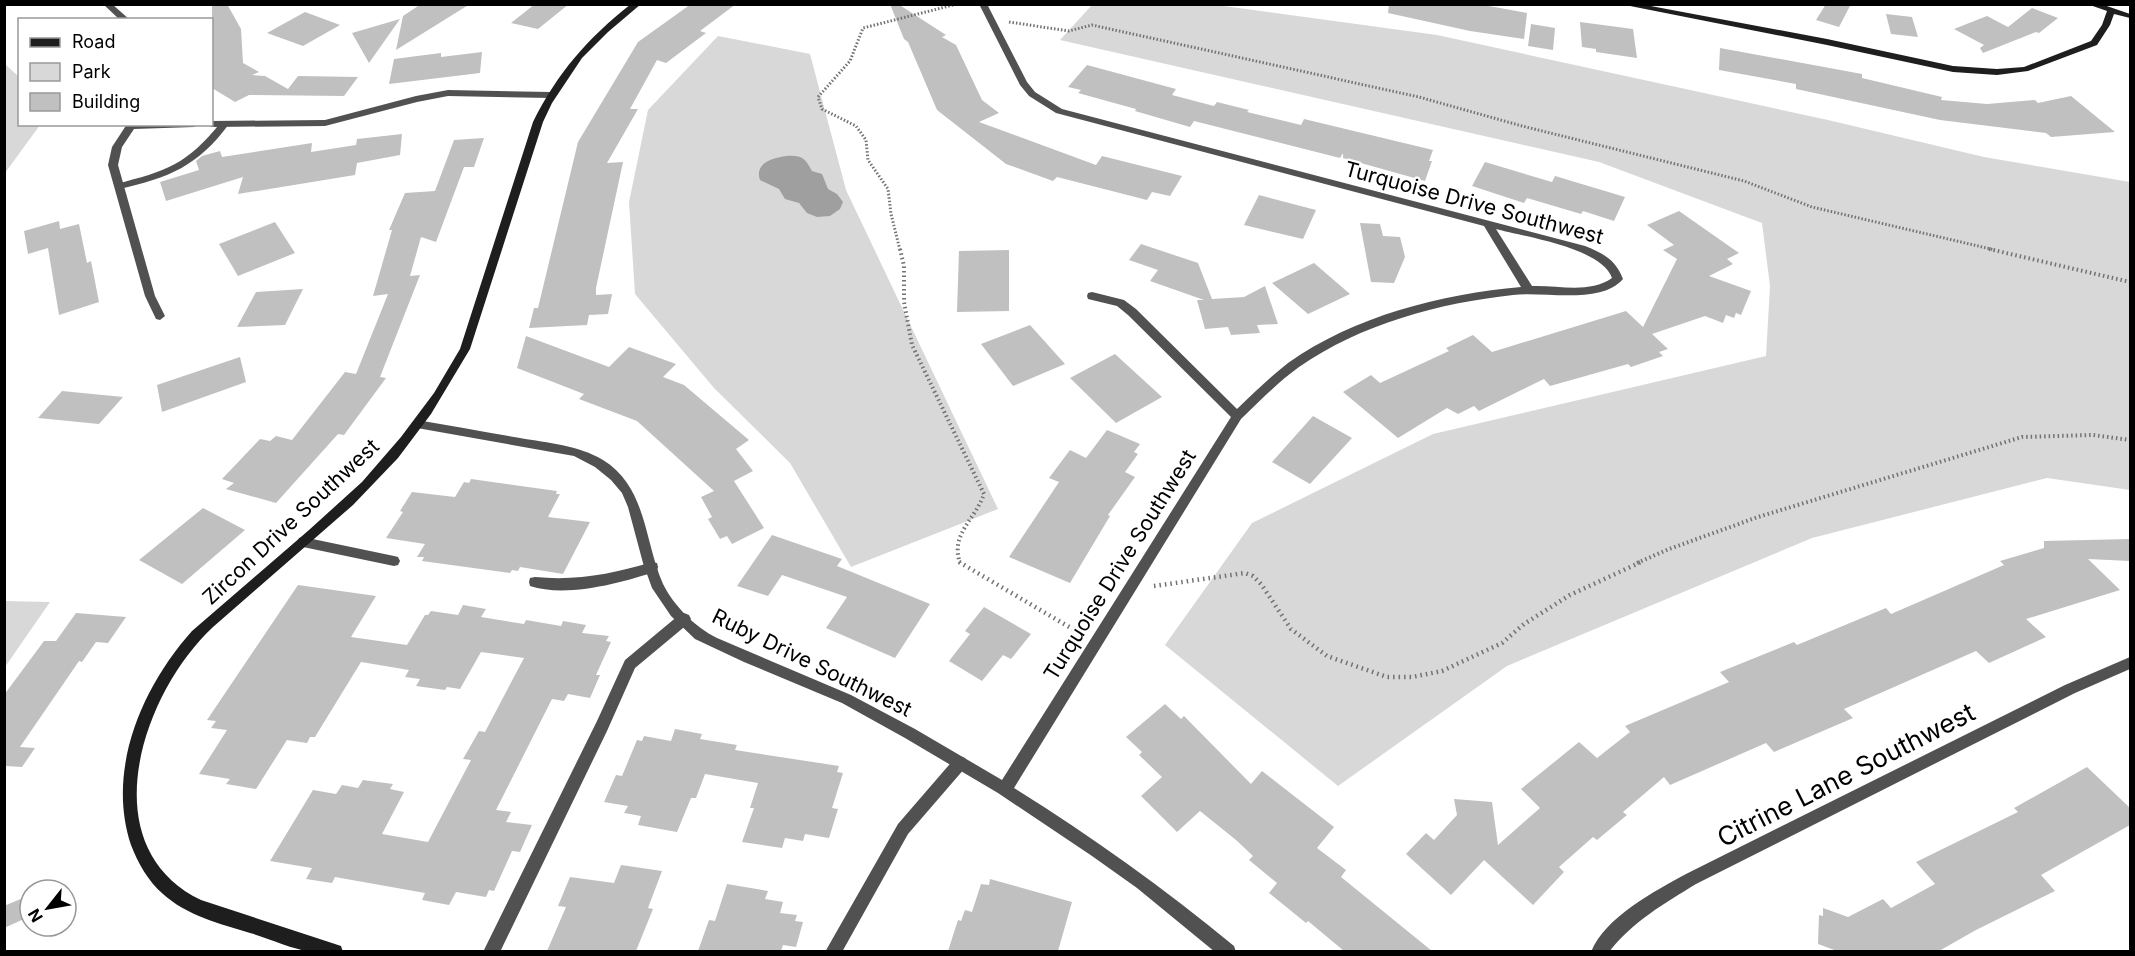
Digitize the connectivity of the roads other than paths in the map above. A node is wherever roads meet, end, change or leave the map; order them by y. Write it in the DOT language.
graph roads {
  1 [pos="107,4"];
  2 [pos="637,4"];
  3 [pos="983,4"];
  4 [pos="1624,4"];
  5 [pos="2091,4"];
  6 [pos="2111,11"];
  7 [pos="2130,16"];
  8 [pos="124,18"];
  9 [pos="551,95"];
  10 [pos="213,124"];
  11 [pos="224,124"];
  12 [pos="131,126"];
  13 [pos="119,186"];
  14 [pos="1489,226"];
  15 [pos="1527,290"];
  16 [pos="1092,296"];
  17 [pos="160,316"];
  18 [pos="1237,416"];
  19 [pos="417,424"];
  20 [pos="303,542"];
  21 [pos="394,561"];
  22 [pos="652,567"];
  23 [pos="535,582"];
  24 [pos="684,619"];
  25 [pos="2130,663"];
  26 [pos="960,763"];
  27 [pos="1004,791"];
  28 [pos="335,951"];
  29 [pos="491,951"];
  30 [pos="833,951"];
  31 [pos="1228,951"];
  32 [pos="1599,951"];
  1 -- 8 [label="street"];
  2 -- 9 [label="street, Zircon Drive Southwest"];
  3 -- 14 [label="street, Turquoise Drive Southwest"];
  4 -- 6 [label="street"];
  5 -- 6 [label="street"];
  6 -- 7 [label="street"];
  9 -- 11 [label="street"];
  9 -- 19 [label="street, Zircon Drive Southwest"];
  10 -- 11 [label="street"];
  11 -- 13 [label="street"];
  12 -- 13 [label="street"];
  13 -- 17 [label="street"];
  14 -- 15 [label="street"];
  14 -- 15 [label="street, Turquoise Drive Southwest"];
  15 -- 18 [label="street, Turquoise Drive Southwest"];
  16 -- 18 [label="street"];
  18 -- 27 [label="street, Turquoise Drive Southwest"];
  19 -- 20 [label="street, Zircon Drive Southwest"];
  19 -- 22 [label="street, Ruby Drive Southwest"];
  20 -- 21 [label="street"];
  20 -- 28 [label="street, Zircon Drive Southwest"];
  22 -- 23 [label="street"];
  22 -- 24 [label="street, Ruby Drive Southwest"];
  24 -- 26 [label="street, Ruby Drive Southwest"];
  24 -- 29 [label="street"];
  25 -- 32 [label="street, Citrine Lane Southwest"];
  26 -- 27 [label="street, Ruby Drive Southwest"];
  26 -- 30 [label="street"];
  27 -- 31 [label="street, Ruby Drive Southwest"];
}
